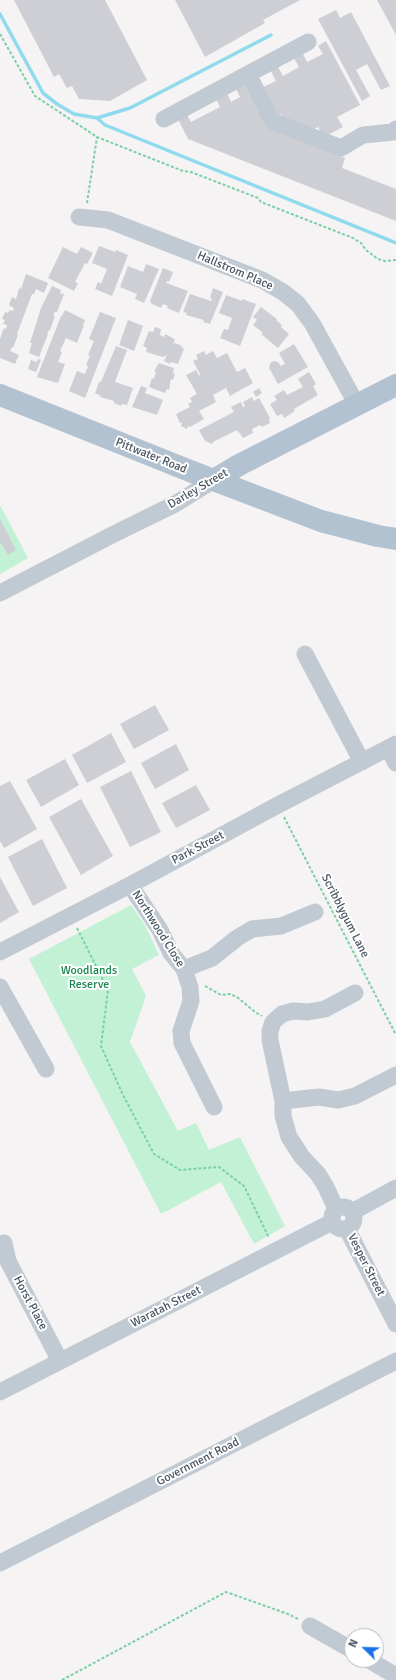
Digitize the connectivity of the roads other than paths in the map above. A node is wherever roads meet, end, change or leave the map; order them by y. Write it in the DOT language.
graph roads {
  1 [pos="308,42"];
  2 [pos="248,74"];
  3 [pos="164,119"];
  4 [pos="394,131"];
  5 [pos="79,217"];
  6 [pos="396,385"];
  7 [pos="0,396"];
  8 [pos="357,405"];
  9 [pos="214,480"];
  10 [pos="396,539"];
  11 [pos="0,593"];
  12 [pos="305,654"];
  13 [pos="392,746"];
  14 [pos="362,762"];
  15 [pos="396,763"];
  16 [pos="130,885"];
  17 [pos="315,912"];
  18 [pos="0,952"];
  19 [pos="184,969"];
  20 [pos="0,988"];
  21 [pos="355,993"];
  22 [pos="46,1069"];
  23 [pos="396,1075"];
  24 [pos="283,1101"];
  25 [pos="214,1107"];
  26 [pos="396,1188"];
  27 [pos="342,1218"];
  28 [pos="4,1243"];
  29 [pos="396,1324"];
  30 [pos="60,1361"];
  31 [pos="396,1361"];
  32 [pos="0,1392"];
  33 [pos="0,1563"];
  34 [pos="310,1626"];
  35 [pos="344,1645"];
  36 [pos="382,1668"];
  37 [pos="396,1676"];
  1 -- 2 [label="street"];
  2 -- 3 [label="street"];
  2 -- 4 [label="street"];
  5 -- 8 [label="street, Hallstrom Place"];
  6 -- 8 [label="main road, Darley Street"];
  7 -- 9 [label="main road, Pittwater Road"];
  8 -- 9 [label="main road, Darley Street"];
  9 -- 10 [label="main road, Pittwater Road"];
  9 -- 11 [label="street, Darley Street"];
  12 -- 14 [label="street"];
  13 -- 14 [label="street, Park Street"];
  13 -- 15 [label="street"];
  14 -- 16 [label="street, Park Street"];
  16 -- 18 [label="street, Park Street"];
  16 -- 19 [label="street, Northwood Close"];
  17 -- 19 [label="street"];
  19 -- 25 [label="street, Northwood Close"];
  20 -- 22 [label="street"];
  21 -- 24 [label="street, Vesper Street"];
  23 -- 24 [label="street"];
  24 -- 27 [label="street, Vesper Street"];
  26 -- 27 [label="street, Waratah Street"];
  27 -- 29 [label="street, Vesper Street"];
  27 -- 30 [label="street, Waratah Street"];
  28 -- 30 [label="street, Horst Place"];
  30 -- 32 [label="street, Waratah Street"];
  31 -- 33 [label="street, Government Road"];
  34 -- 35 [label="street"];
  36 -- 37 [label="street"];
}
